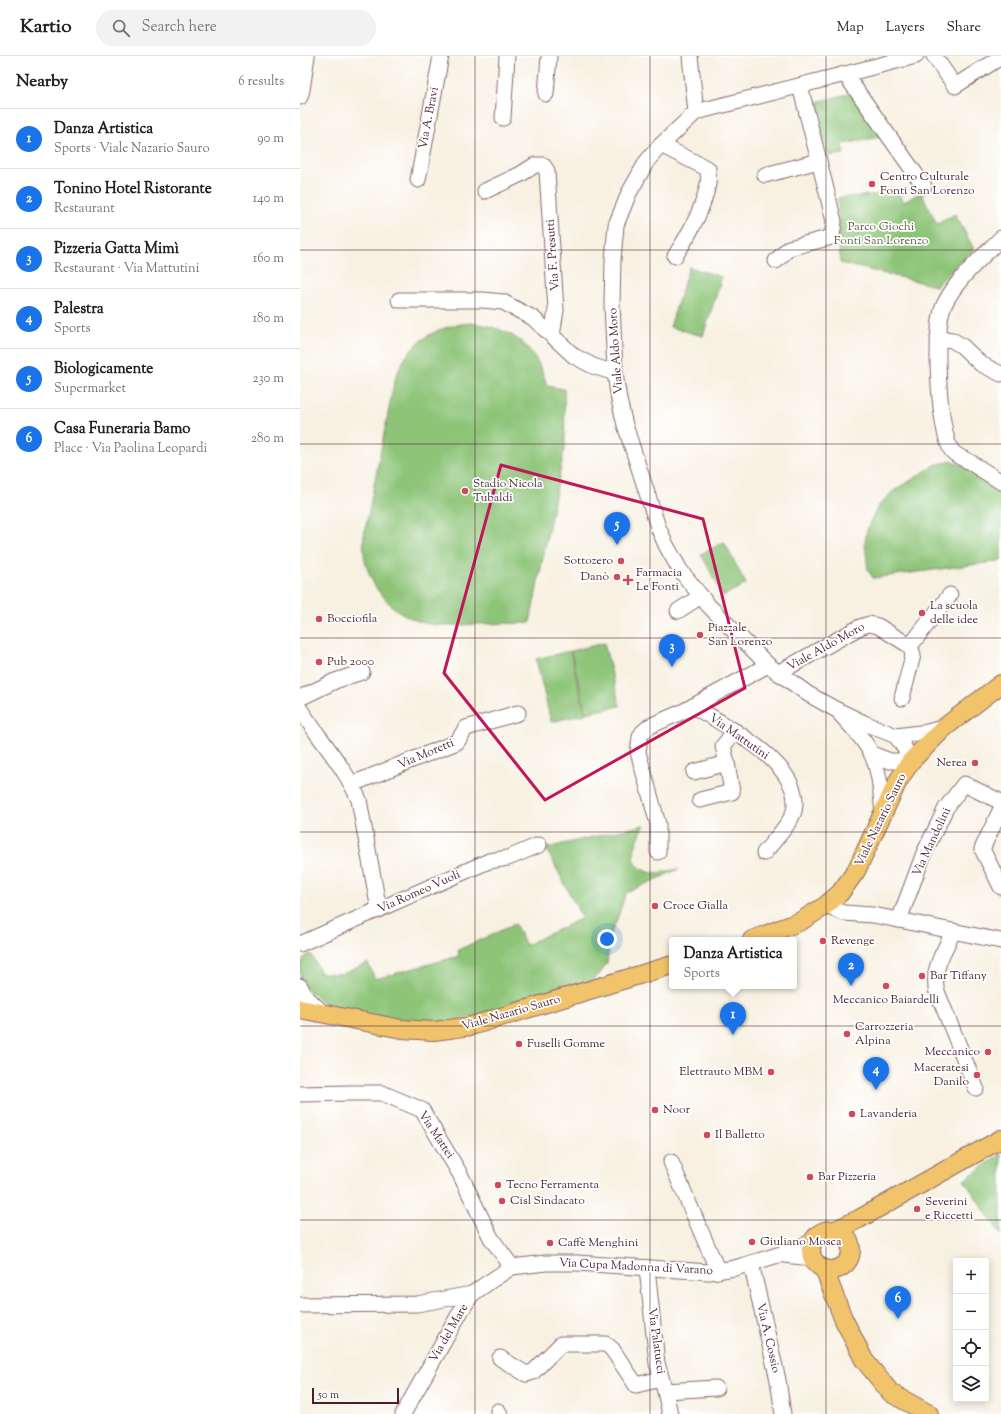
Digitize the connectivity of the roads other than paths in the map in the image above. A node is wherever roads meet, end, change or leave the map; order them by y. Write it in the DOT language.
graph roads {
  1 [pos="307,56"];
  2 [pos="441,56"];
  3 [pos="507,56"];
  4 [pos="549,56"];
  5 [pos="690,56"];
  6 [pos="916,56"];
  7 [pos="934,56"];
  8 [pos="1001,57"];
  9 [pos="845,74"];
  10 [pos="800,86"];
  11 [pos="546,94"];
  12 [pos="300,97"];
  13 [pos="696,112"];
  14 [pos="503,118"];
  15 [pos="661,145"];
  16 [pos="819,161"];
  17 [pos="765,175"];
  18 [pos="418,180"];
  19 [pos="924,186"];
  20 [pos="484,191"];
  21 [pos="1001,238"];
  22 [pos="675,256"];
  23 [pos="776,261"];
  24 [pos="399,300"];
  25 [pos="552,336"];
  26 [pos="938,338"];
  27 [pos="615,373"];
  28 [pos="1001,374"];
  29 [pos="1001,482"];
  30 [pos="950,595"];
  31 [pos="701,596"];
  32 [pos="678,611"];
  33 [pos="910,646"];
  34 [pos="773,669"];
  35 [pos="362,672"];
  36 [pos="1001,684"];
  37 [pos="300,698"];
  38 [pos="902,698"];
  39 [pos="693,706"];
  40 [pos="300,709"];
  41 [pos="835,709"];
  42 [pos="518,713"];
  43 [pos="946,727"];
  44 [pos="735,732"];
  45 [pos="896,736"];
  46 [pos="872,754"];
  47 [pos="911,761"];
  48 [pos="727,763"];
  49 [pos="694,772"];
  50 [pos="352,784"];
  51 [pos="700,800"];
  52 [pos="1001,802"];
  53 [pos="1001,809"];
  54 [pos="883,813"];
  55 [pos="539,845"];
  56 [pos="658,852"];
  57 [pos="764,853"];
  58 [pos="1001,887"];
  59 [pos="825,906"];
  60 [pos="379,910"];
  61 [pos="899,920"];
  62 [pos="953,931"];
  63 [pos="760,937"];
  64 [pos="1001,941"];
  65 [pos="300,944"];
  66 [pos="669,967"];
  67 [pos="300,986"];
  68 [pos="300,1009"];
  69 [pos="323,1013"];
  70 [pos="976,1088"];
  71 [pos="300,1094"];
  72 [pos="1001,1140"];
  73 [pos="671,1162"];
  74 [pos="841,1234"];
  75 [pos="822,1259"];
  76 [pos="751,1263"];
  77 [pos="512,1267"];
  78 [pos="647,1268"];
  79 [pos="718,1271"];
  80 [pos="472,1294"];
  81 [pos="300,1305"];
  82 [pos="500,1358"];
  83 [pos="663,1385"];
  84 [pos="716,1388"];
  85 [pos="403,1414"];
  86 [pos="670,1414"];
  87 [pos="783,1414"];
  88 [pos="930,1414"];
  1 -- 12 [label="street"];
  2 -- 18 [label="street, Via A. Bravi"];
  3 -- 14 [label="street"];
  4 -- 11 [label="street"];
  5 -- 13 [label="street"];
  6 -- 9 [label="street, Viale Aldo Moro"];
  7 -- 8 [label="street"];
  9 -- 10 [label="street, Viale Aldo Moro"];
  9 -- 19 [label="street"];
  10 -- 13 [label="street, Viale Aldo Moro"];
  10 -- 16 [label="street"];
  13 -- 15 [label="street, Viale Aldo Moro"];
  15 -- 22 [label="street"];
  15 -- 27 [label="street, Viale Aldo Moro"];
  16 -- 17 [label="street"];
  16 -- 23 [label="street"];
  20 -- 25 [label="street, Via F. Presutti"];
  21 -- 26 [label="street"];
  24 -- 25 [label="street"];
  25 -- 27 [label="street"];
  26 -- 28 [label="street"];
  26 -- 29 [label="street"];
  27 -- 31 [label="street, Viale Aldo Moro"];
  30 -- 33 [label="street"];
  31 -- 32 [label="street"];
  31 -- 34 [label="street, Viale Aldo Moro"];
  33 -- 34 [label="street, Viale Aldo Moro"];
  33 -- 38 [label="street"];
  34 -- 39 [label="street, Via Mattutini"];
  34 -- 41 [label="street, Viale Aldo Moro"];
  35 -- 37 [label="street"];
  36 -- 43 [label="main road, Viale Nazario Sauro"];
  39 -- 44 [label="street, Via Mattutini"];
  39 -- 56 [label="street, Via Mattutini"];
  40 -- 50 [label="street"];
  41 -- 45 [label="street, Viale Aldo Moro"];
  41 -- 46 [label="street, Viale Aldo Moro"];
  42 -- 50 [label="street, Via Moretti"];
  43 -- 45 [label="street, Viale Aldo Moro"];
  43 -- 47 [label="main road, Viale Nazario Sauro"];
  44 -- 48 [label="street"];
  44 -- 57 [label="street, Via Mattutini"];
  45 -- 47 [label="street"];
  46 -- 47 [label="street"];
  46 -- 54 [label="street, Viale Aldo Moro"];
  47 -- 54 [label="main road, Viale Nazario Sauro"];
  48 -- 49 [label="street"];
  48 -- 51 [label="street"];
  50 -- 60 [label="street"];
  52 -- 61 [label="street, Via Mandolini"];
  53 -- 58 [label="street"];
  54 -- 59 [label="main road, Viale Nazario Sauro"];
  55 -- 60 [label="street, Via Romeo Vuoli"];
  59 -- 61 [label="street"];
  59 -- 63 [label="main road, Viale Nazario Sauro"];
  60 -- 65 [label="street, Via Romeo Vuoli"];
  61 -- 62 [label="street"];
  62 -- 64 [label="street"];
  62 -- 70 [label="street"];
  66 -- 69 [label="main road, Viale Nazario Sauro"];
  67 -- 69 [label="street"];
  68 -- 69 [label="main road, Viale Nazario Sauro"];
  71 -- 77 [label="street, Via Mattei"];
  72 -- 74 [label="main road"];
  73 -- 79 [label="street"];
  74 -- 75 [label="main road"];
  74 -- 75 [label="main road"];
  75 -- 76 [label="street, Via Cupa Madonna di Varano"];
  75 -- 88 [label="main road"];
  76 -- 79 [label="street, Via Cupa Madonna di Varano"];
  76 -- 87 [label="street, Via A. Cossio"];
  77 -- 78 [label="street, Via Cupa Madonna di Varano"];
  77 -- 80 [label="street, Via del Mare"];
  78 -- 79 [label="street, Via Cupa Madonna di Varano"];
  78 -- 83 [label="street, Via Palatucci"];
  80 -- 81 [label="street"];
  80 -- 85 [label="street, Via del Mare"];
  82 -- 83 [label="street"];
  83 -- 84 [label="street"];
  83 -- 86 [label="street, Via Palatucci"];
}
